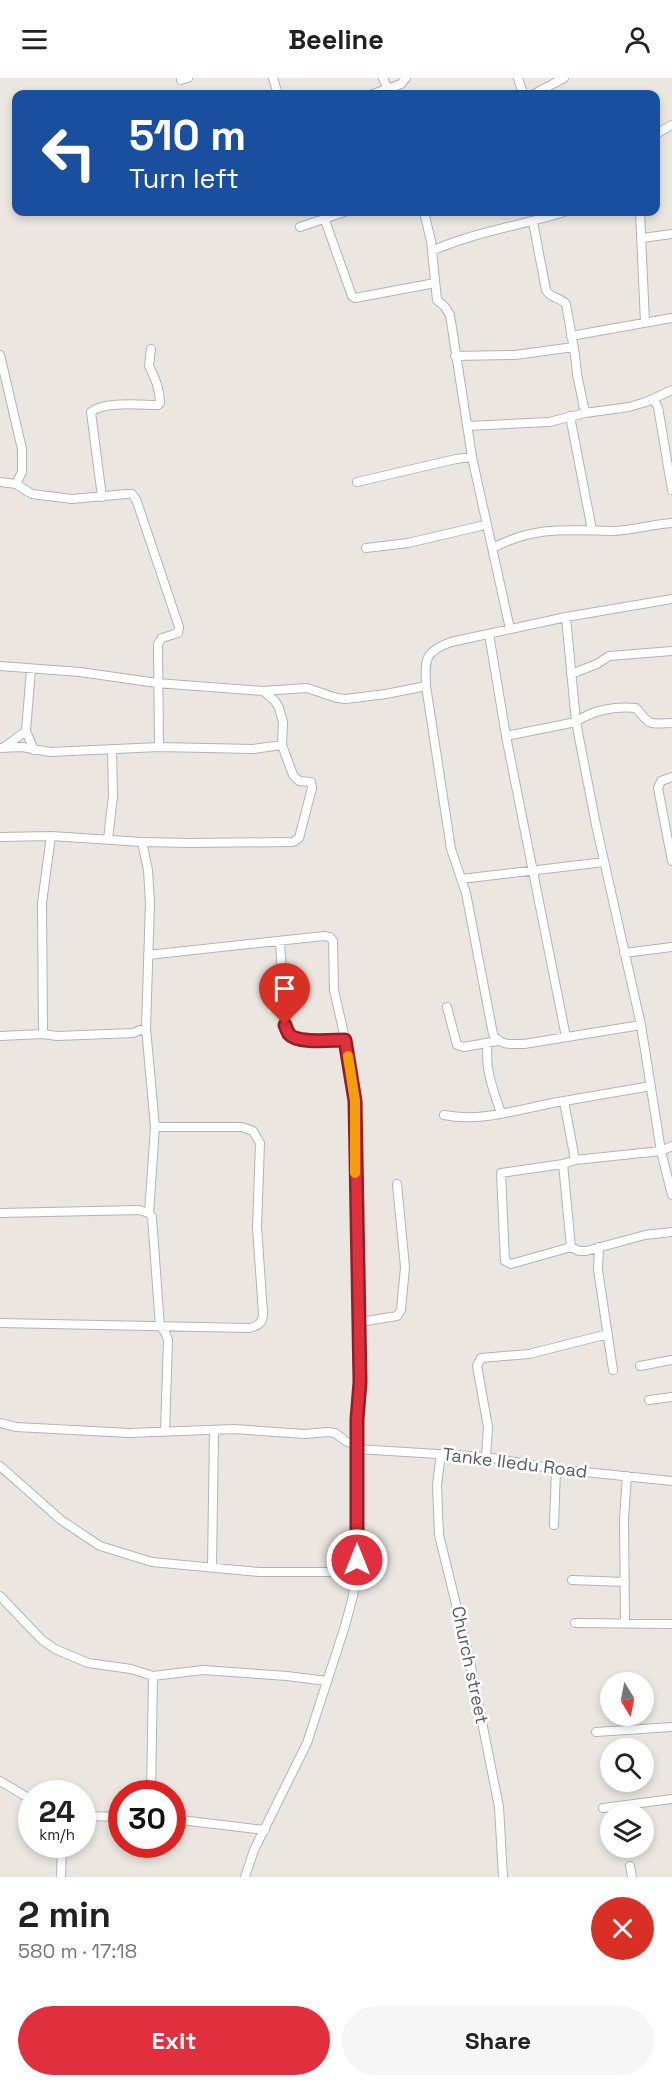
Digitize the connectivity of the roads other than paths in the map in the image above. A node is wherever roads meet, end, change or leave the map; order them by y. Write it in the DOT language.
graph roads {
  1 [pos="406,78"];
  2 [pos="564,78"];
  3 [pos="392,90"];
  4 [pos="542,90"];
  5 [pos="322,216"];
  6 [pos="324,216"];
  7 [pos="425,216"];
  8 [pos="552,216"];
  9 [pos="640,216"];
  10 [pos="534,222"];
  11 [pos="300,227"];
  12 [pos="672,234"];
  13 [pos="642,238"];
  14 [pos="432,251"];
  15 [pos="435,283"];
  16 [pos="672,318"];
  17 [pos="645,323"];
  18 [pos="571,336"];
  19 [pos="574,346"];
  20 [pos="151,349"];
  21 [pos="0,355"];
  22 [pos="455,356"];
  23 [pos="672,390"];
  24 [pos="653,399"];
  25 [pos="585,413"];
  26 [pos="570,416"];
  27 [pos="467,426"];
  28 [pos="670,456"];
  29 [pos="472,457"];
  30 [pos="0,482"];
  31 [pos="357,482"];
  32 [pos="16,484"];
  33 [pos="672,490"];
  34 [pos="102,497"];
  35 [pos="672,523"];
  36 [pos="485,525"];
  37 [pos="592,530"];
  38 [pos="366,548"];
  39 [pos="493,548"];
  40 [pos="672,599"];
  41 [pos="566,617"];
  42 [pos="510,629"];
  43 [pos="489,634"];
  44 [pos="672,651"];
  45 [pos="0,666"];
  46 [pos="32,669"];
  47 [pos="571,674"];
  48 [pos="157,683"];
  49 [pos="426,686"];
  50 [pos="263,691"];
  51 [pos="576,722"];
  52 [pos="672,723"];
  53 [pos="26,731"];
  54 [pos="506,736"];
  55 [pos="282,745"];
  56 [pos="159,747"];
  57 [pos="1,748"];
  58 [pos="112,749"];
  59 [pos="34,750"];
  60 [pos="672,777"];
  61 [pos="51,836"];
  62 [pos="0,837"];
  63 [pos="108,838"];
  64 [pos="141,842"];
  65 [pos="672,861"];
  66 [pos="604,862"];
  67 [pos="534,870"];
  68 [pos="461,879"];
  69 [pos="280,940"];
  70 [pos="672,947"];
  71 [pos="624,953"];
  72 [pos="148,955"];
  73 [pos="447,1007"];
  74 [pos="640,1025"];
  75 [pos="146,1028"];
  76 [pos="43,1034"];
  77 [pos="0,1036"];
  78 [pos="566,1037"];
  79 [pos="345,1040"];
  80 [pos="497,1041"];
  81 [pos="488,1043"];
  82 [pos="651,1086"];
  83 [pos="564,1101"];
  84 [pos="501,1113"];
  85 [pos="444,1114"];
  86 [pos="155,1127"];
  87 [pos="672,1146"];
  88 [pos="661,1151"];
  89 [pos="575,1160"];
  90 [pos="563,1164"];
  91 [pos="397,1184"];
  92 [pos="672,1195"];
  93 [pos="0,1213"];
  94 [pos="149,1213"];
  95 [pos="672,1232"];
  96 [pos="571,1247"];
  97 [pos="599,1247"];
  98 [pos="360,1322"];
  99 [pos="0,1323"];
  100 [pos="160,1327"];
  101 [pos="608,1334"];
  102 [pos="672,1360"];
  103 [pos="640,1366"];
  104 [pos="614,1370"];
  105 [pos="672,1397"];
  106 [pos="649,1400"];
  107 [pos="0,1423"];
  108 [pos="214,1431"];
  109 [pos="165,1432"];
  110 [pos="357,1447"];
  111 [pos="441,1454"];
  112 [pos="486,1457"];
  113 [pos="0,1466"];
  114 [pos="556,1469"];
  115 [pos="627,1476"];
  116 [pos="672,1481"];
  117 [pos="554,1525"];
  118 [pos="212,1567"];
  119 [pos="355,1572"];
  120 [pos="572,1580"];
  121 [pos="625,1582"];
  122 [pos="0,1596"];
  123 [pos="575,1623"];
  124 [pos="625,1623"];
  125 [pos="672,1624"];
  126 [pos="153,1676"];
  127 [pos="327,1682"];
  128 [pos="672,1727"];
  129 [pos="596,1732"];
  130 [pos="150,1780"];
  131 [pos="0,1781"];
  132 [pos="18,1792"];
  133 [pos="672,1799"];
  134 [pos="634,1804"];
  135 [pos="186,1821"];
  136 [pos="265,1830"];
  137 [pos="62,1858"];
  138 [pos="630,1866"];
  139 [pos="61,1877"];
  140 [pos="245,1877"];
  141 [pos="503,1877"];
  142 [pos="632,1877"];
  1 -- 3 [label="street"];
  2 -- 4 [label="street"];
  5 -- 11 [label="street"];
  6 -- 15 [label="street"];
  7 -- 14 [label="street"];
  8 -- 10 [label="street"];
  9 -- 13 [label="street"];
  10 -- 14 [label="street"];
  10 -- 18 [label="street"];
  12 -- 13 [label="street"];
  13 -- 17 [label="street"];
  14 -- 15 [label="street"];
  15 -- 22 [label="street"];
  16 -- 17 [label="street"];
  17 -- 18 [label="street"];
  18 -- 19 [label="street"];
  19 -- 22 [label="street"];
  19 -- 25 [label="street"];
  20 -- 34 [label="street"];
  21 -- 32 [label="street"];
  22 -- 27 [label="street"];
  23 -- 24 [label="street"];
  24 -- 25 [label="street"];
  24 -- 28 [label="street"];
  25 -- 26 [label="street"];
  26 -- 27 [label="street"];
  26 -- 37 [label="street"];
  27 -- 29 [label="street"];
  28 -- 33 [label="street"];
  29 -- 31 [label="street"];
  29 -- 36 [label="street"];
  30 -- 32 [label="street"];
  32 -- 34 [label="street"];
  34 -- 48 [label="street"];
  35 -- 37 [label="street"];
  36 -- 38 [label="street"];
  36 -- 39 [label="street"];
  37 -- 39 [label="street"];
  39 -- 42 [label="street"];
  40 -- 41 [label="street"];
  41 -- 42 [label="street"];
  41 -- 47 [label="street"];
  42 -- 43 [label="street"];
  43 -- 49 [label="street"];
  43 -- 54 [label="street"];
  44 -- 47 [label="street"];
  45 -- 46 [label="street"];
  46 -- 48 [label="street"];
  46 -- 53 [label="street"];
  47 -- 51 [label="street"];
  48 -- 50 [label="street"];
  48 -- 56 [label="street"];
  49 -- 50 [label="street"];
  49 -- 68 [label="street"];
  50 -- 55 [label="street"];
  51 -- 52 [label="street"];
  51 -- 54 [label="street"];
  51 -- 66 [label="street"];
  53 -- 57 [label="street"];
  53 -- 59 [label="street"];
  54 -- 67 [label="street"];
  55 -- 56 [label="street"];
  55 -- 64 [label="street"];
  56 -- 58 [label="street"];
  57 -- 59 [label="street"];
  58 -- 59 [label="street"];
  58 -- 63 [label="street"];
  60 -- 65 [label="street"];
  61 -- 62 [label="street"];
  61 -- 63 [label="street"];
  61 -- 76 [label="street"];
  63 -- 64 [label="street"];
  64 -- 72 [label="street"];
  66 -- 67 [label="street"];
  66 -- 71 [label="street"];
  67 -- 68 [label="street"];
  67 -- 78 [label="street"];
  68 -- 80 [label="street"];
  69 -- 72 [label="street"];
  69 -- 79 [label="street"];
  69 -- 79 [label="street"];
  70 -- 71 [label="street"];
  71 -- 74 [label="street"];
  72 -- 75 [label="street"];
  73 -- 81 [label="street"];
  74 -- 78 [label="street"];
  74 -- 82 [label="street"];
  75 -- 76 [label="street"];
  75 -- 86 [label="street"];
  76 -- 77 [label="street"];
  78 -- 80 [label="street"];
  79 -- 98 [label="street"];
  80 -- 81 [label="street"];
  81 -- 84 [label="street"];
  82 -- 83 [label="street"];
  82 -- 88 [label="street"];
  83 -- 84 [label="street"];
  83 -- 89 [label="street"];
  84 -- 85 [label="street"];
  86 -- 94 [label="street"];
  86 -- 100 [label="street"];
  87 -- 88 [label="street"];
  88 -- 89 [label="street"];
  88 -- 92 [label="street"];
  89 -- 90 [label="street"];
  90 -- 96 [label="street"];
  90 -- 96 [label="street"];
  91 -- 98 [label="street"];
  93 -- 94 [label="street"];
  94 -- 100 [label="street"];
  95 -- 97 [label="street"];
  96 -- 97 [label="street"];
  97 -- 101 [label="street"];
  98 -- 110 [label="street"];
  99 -- 100 [label="street"];
  100 -- 109 [label="street"];
  101 -- 104 [label="street"];
  101 -- 112 [label="street"];
  102 -- 103 [label="street"];
  105 -- 106 [label="street"];
  107 -- 109 [label="street"];
  108 -- 109 [label="street"];
  108 -- 110 [label="street"];
  108 -- 118 [label="street"];
  110 -- 111 [label="street, Tanke Iledu Road"];
  110 -- 119 [label="street"];
  111 -- 112 [label="street, Tanke Iledu Road"];
  111 -- 141 [label="street, Church street"];
  112 -- 114 [label="street, Tanke Iledu Road"];
  113 -- 118 [label="street"];
  114 -- 115 [label="street, Tanke Iledu Road"];
  114 -- 117 [label="street"];
  115 -- 116 [label="street, Tanke Iledu Road"];
  115 -- 121 [label="street"];
  118 -- 119 [label="street"];
  119 -- 127 [label="street"];
  120 -- 121 [label="street"];
  121 -- 124 [label="street"];
  122 -- 126 [label="street"];
  123 -- 124 [label="street"];
  124 -- 125 [label="street"];
  126 -- 127 [label="street"];
  126 -- 130 [label="street"];
  127 -- 136 [label="street"];
  128 -- 129 [label="street"];
  131 -- 132 [label="street"];
  133 -- 134 [label="street"];
  135 -- 136 [label="street"];
  136 -- 140 [label="street"];
  137 -- 139 [label="street"];
  138 -- 142 [label="street"];
}
